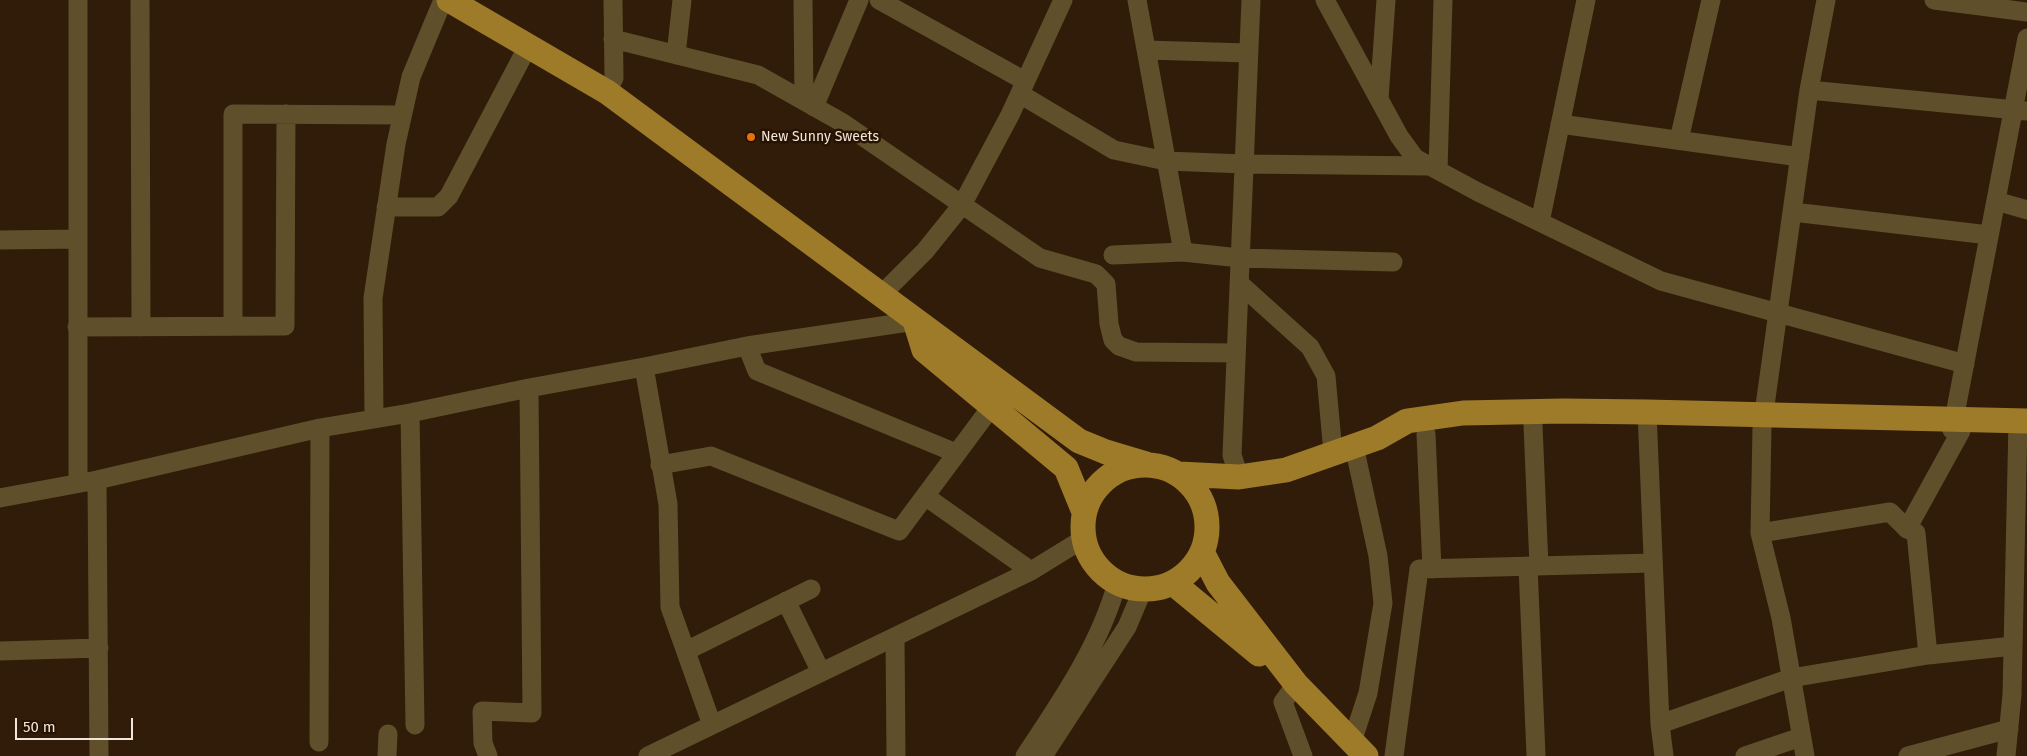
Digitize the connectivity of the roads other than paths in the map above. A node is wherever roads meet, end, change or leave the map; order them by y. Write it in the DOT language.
graph roads {
  1 [pos="78,0"];
  2 [pos="140,0"];
  3 [pos="443,0"];
  4 [pos="449,0"];
  5 [pos="613,0"];
  6 [pos="682,0"];
  7 [pos="803,0"];
  8 [pos="859,0"];
  9 [pos="879,0"];
  10 [pos="1063,0"];
  11 [pos="1137,0"];
  12 [pos="1250,0"];
  13 [pos="1325,0"];
  14 [pos="1386,0"];
  15 [pos="1443,0"];
  16 [pos="1586,0"];
  17 [pos="1711,0"];
  18 [pos="1826,0"];
  19 [pos="1934,0"];
  20 [pos="2027,12"];
  21 [pos="2027,38"];
  22 [pos="613,39"];
  23 [pos="528,46"];
  24 [pos="1146,50"];
  25 [pos="1248,54"];
  26 [pos="676,55"];
  27 [pos="1022,88"];
  28 [pos="1809,90"];
  29 [pos="607,92"];
  30 [pos="1379,99"];
  31 [pos="809,104"];
  32 [pos="2020,110"];
  33 [pos="286,114"];
  34 [pos="402,115"];
  35 [pos="1560,124"];
  36 [pos="1679,140"];
  37 [pos="1800,157"];
  38 [pos="1166,161"];
  39 [pos="1244,164"];
  40 [pos="1434,168"];
  41 [pos="1996,201"];
  42 [pos="962,205"];
  43 [pos="386,207"];
  44 [pos="2027,210"];
  45 [pos="1793,212"];
  46 [pos="1540,222"];
  47 [pos="1989,235"];
  48 [pos="77,239"];
  49 [pos="0,240"];
  50 [pos="1183,252"];
  51 [pos="1113,254"];
  52 [pos="1240,258"];
  53 [pos="1393,262"];
  54 [pos="1239,283"];
  55 [pos="882,294"];
  56 [pos="1779,315"];
  57 [pos="915,321"];
  58 [pos="233,326"];
  59 [pos="77,327"];
  60 [pos="141,327"];
  61 [pos="747,346"];
  62 [pos="1236,353"];
  63 [pos="1965,364"];
  64 [pos="644,367"];
  65 [pos="529,388"];
  66 [pos="992,406"];
  67 [pos="410,413"];
  68 [pos="374,419"];
  69 [pos="1648,419"];
  70 [pos="1764,421"];
  71 [pos="1533,425"];
  72 [pos="2022,426"];
  73 [pos="1956,427"];
  74 [pos="320,428"];
  75 [pos="1426,434"];
  76 [pos="1377,438"];
  77 [pos="1343,450"];
  78 [pos="956,453"];
  79 [pos="1146,464"];
  80 [pos="660,465"];
  81 [pos="1179,474"];
  82 [pos="1239,477"];
  83 [pos="98,480"];
  84 [pos="78,483"];
  85 [pos="925,496"];
  86 [pos="1199,496"];
  87 [pos="0,498"];
  88 [pos="1084,512"];
  89 [pos="1908,529"];
  90 [pos="1760,533"];
  91 [pos="1083,538"];
  92 [pos="1202,552"];
  93 [pos="1653,563"];
  94 [pos="1534,566"];
  95 [pos="1432,569"];
  96 [pos="1031,571"];
  97 [pos="1173,582"];
  98 [pos="1117,583"];
  99 [pos="811,589"];
  100 [pos="1143,589"];
  101 [pos="786,601"];
  102 [pos="895,637"];
  103 [pos="2013,646"];
  104 [pos="99,648"];
  105 [pos="0,651"];
  106 [pos="686,651"];
  107 [pos="1928,655"];
  108 [pos="821,672"];
  109 [pos="1791,678"];
  110 [pos="1296,684"];
  111 [pos="2019,694"];
  112 [pos="1660,724"];
  113 [pos="416,725"];
  114 [pos="712,725"];
  115 [pos="2008,729"];
  116 [pos="388,734"];
  117 [pos="1800,737"];
  118 [pos="319,742"];
  119 [pos="1359,749"];
  120 [pos="656,754"];
  121 [pos="895,755"];
  122 [pos="1536,755"];
  123 [pos="99,756"];
  124 [pos="387,756"];
  125 [pos="488,756"];
  126 [pos="1025,756"];
  127 [pos="1043,756"];
  128 [pos="1303,756"];
  129 [pos="1394,756"];
  130 [pos="1664,756"];
  131 [pos="1746,756"];
  132 [pos="1805,756"];
  133 [pos="1908,756"];
  134 [pos="2006,756"];
  1 -- 48 [label="street"];
  2 -- 60 [label="street"];
  3 -- 34 [label="street"];
  4 -- 23 [label="main road"];
  5 -- 22 [label="street"];
  6 -- 26 [label="street"];
  7 -- 31 [label="street"];
  8 -- 31 [label="street"];
  9 -- 27 [label="street"];
  10 -- 27 [label="street"];
  11 -- 24 [label="street"];
  12 -- 25 [label="street"];
  13 -- 30 [label="street"];
  14 -- 30 [label="street"];
  15 -- 40 [label="street"];
  16 -- 35 [label="street"];
  17 -- 36 [label="street"];
  18 -- 28 [label="street"];
  19 -- 20 [label="street"];
  21 -- 32 [label="street"];
  22 -- 26 [label="street"];
  22 -- 29 [label="street"];
  23 -- 29 [label="main road"];
  23 -- 43 [label="street"];
  24 -- 25 [label="street"];
  24 -- 38 [label="street"];
  25 -- 39 [label="street"];
  26 -- 31 [label="street"];
  27 -- 38 [label="street"];
  27 -- 42 [label="street"];
  28 -- 32 [label="street"];
  28 -- 37 [label="street"];
  29 -- 55 [label="main road"];
  30 -- 40 [label="street"];
  31 -- 42 [label="street"];
  32 -- 41 [label="street"];
  33 -- 34 [label="street"];
  33 -- 58 [label="street"];
  33 -- 58 [label="street"];
  34 -- 43 [label="street"];
  35 -- 36 [label="street"];
  35 -- 46 [label="street"];
  36 -- 37 [label="street"];
  37 -- 45 [label="street"];
  38 -- 39 [label="street"];
  38 -- 50 [label="street"];
  39 -- 40 [label="street"];
  39 -- 52 [label="street"];
  40 -- 46 [label="street"];
  41 -- 44 [label="street"];
  41 -- 47 [label="street"];
  42 -- 55 [label="street"];
  42 -- 62 [label="street"];
  43 -- 68 [label="street"];
  45 -- 47 [label="street"];
  45 -- 56 [label="street"];
  46 -- 56 [label="street"];
  47 -- 63 [label="street"];
  48 -- 49 [label="street"];
  48 -- 59 [label="street"];
  50 -- 51 [label="street"];
  50 -- 52 [label="street"];
  52 -- 53 [label="street"];
  52 -- 54 [label="street"];
  54 -- 62 [label="street"];
  54 -- 77 [label="street"];
  55 -- 57 [label="main road"];
  56 -- 63 [label="street"];
  56 -- 70 [label="street"];
  57 -- 61 [label="street"];
  57 -- 66 [label="main road"];
  57 -- 79 [label="main road"];
  58 -- 60 [label="street"];
  59 -- 60 [label="street"];
  59 -- 84 [label="street"];
  61 -- 64 [label="street"];
  61 -- 78 [label="street"];
  62 -- 82 [label="street"];
  63 -- 73 [label="street"];
  64 -- 65 [label="street"];
  64 -- 80 [label="street"];
  65 -- 67 [label="street"];
  65 -- 125 [label="street"];
  66 -- 78 [label="street"];
  66 -- 88 [label="main road"];
  67 -- 68 [label="street"];
  67 -- 113 [label="street"];
  68 -- 74 [label="street"];
  69 -- 70 [label="main road"];
  69 -- 71 [label="main road"];
  69 -- 76 [label="main road"];
  69 -- 93 [label="street"];
  70 -- 73 [label="main road"];
  70 -- 90 [label="street"];
  71 -- 75 [label="main road"];
  71 -- 94 [label="street"];
  72 -- 73 [label="main road"];
  72 -- 103 [label="street"];
  73 -- 89 [label="street"];
  74 -- 83 [label="street"];
  74 -- 118 [label="street"];
  75 -- 76 [label="main road"];
  75 -- 95 [label="street"];
  76 -- 77 [label="main road"];
  77 -- 82 [label="main road"];
  77 -- 119 [label="street"];
  78 -- 85 [label="street"];
  79 -- 81 [label="main road"];
  79 -- 88 [label="main road"];
  80 -- 85 [label="street"];
  80 -- 106 [label="street"];
  81 -- 82 [label="main road"];
  81 -- 86 [label="main road"];
  82 -- 86 [label="main road"];
  83 -- 84 [label="street"];
  83 -- 104 [label="street"];
  84 -- 87 [label="street"];
  85 -- 96 [label="street"];
  86 -- 92 [label="main road"];
  88 -- 91 [label="main road"];
  89 -- 90 [label="street"];
  89 -- 107 [label="street"];
  90 -- 109 [label="street"];
  91 -- 96 [label="street"];
  91 -- 98 [label="main road"];
  92 -- 97 [label="main road"];
  92 -- 110 [label="main road"];
  93 -- 94 [label="street"];
  93 -- 112 [label="street"];
  94 -- 95 [label="street"];
  94 -- 122 [label="street"];
  95 -- 129 [label="street"];
  96 -- 102 [label="street"];
  97 -- 100 [label="main road"];
  97 -- 110 [label="main road"];
  98 -- 100 [label="main road"];
  98 -- 126 [label="street"];
  99 -- 101 [label="street"];
  100 -- 127 [label="street"];
  101 -- 106 [label="street"];
  101 -- 108 [label="street"];
  102 -- 108 [label="street"];
  102 -- 121 [label="street"];
  103 -- 107 [label="street"];
  103 -- 111 [label="street"];
  104 -- 105 [label="street"];
  104 -- 123 [label="street"];
  106 -- 114 [label="street"];
  107 -- 109 [label="street"];
  108 -- 114 [label="street"];
  109 -- 112 [label="street"];
  109 -- 117 [label="street"];
  110 -- 119 [label="main road"];
  110 -- 128 [label="street"];
  111 -- 115 [label="street"];
  112 -- 130 [label="street"];
  114 -- 120 [label="street"];
  115 -- 133 [label="street"];
  115 -- 134 [label="street"];
  116 -- 124 [label="street"];
  117 -- 131 [label="street"];
  117 -- 132 [label="street"];
}
